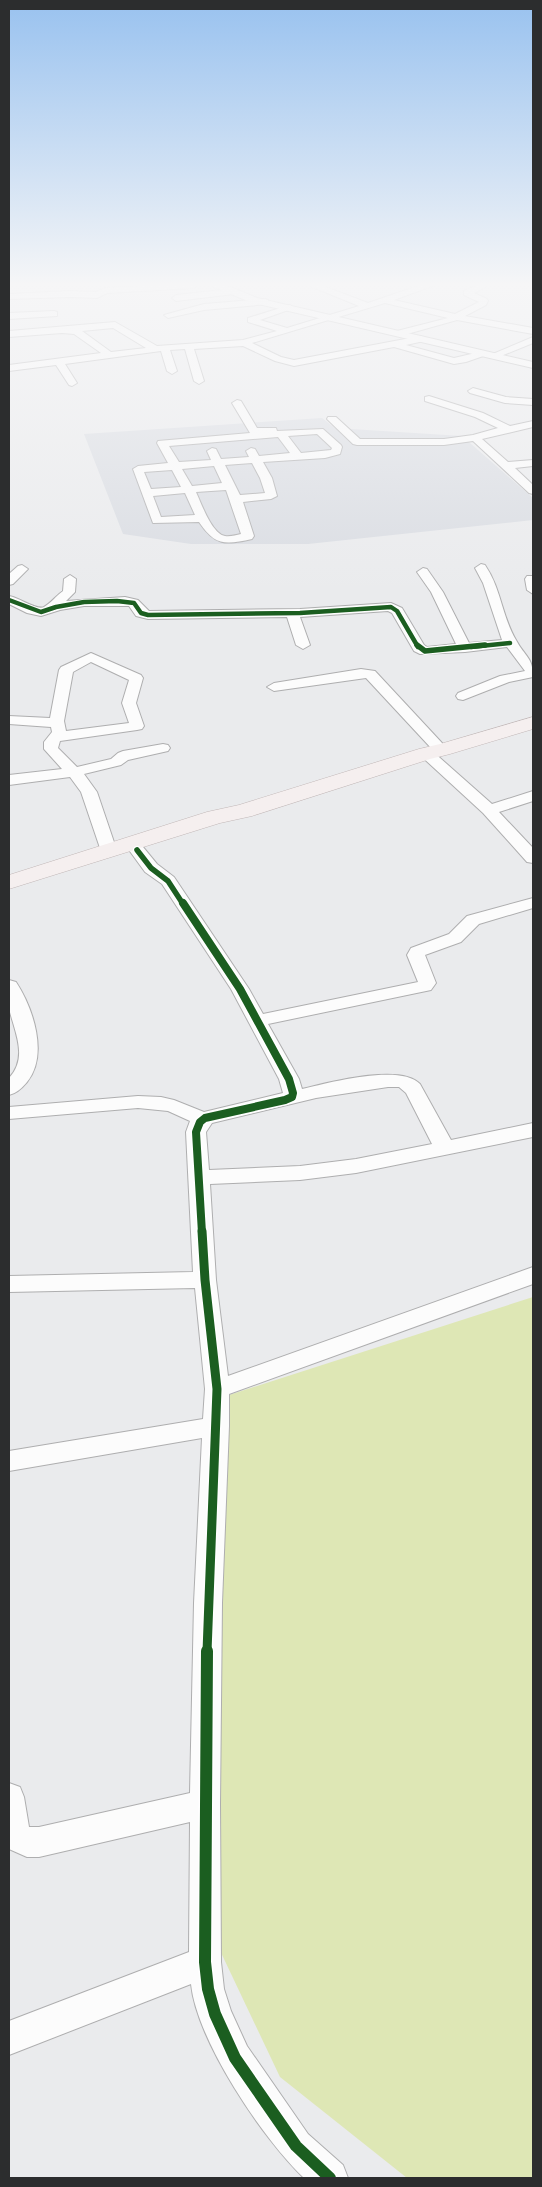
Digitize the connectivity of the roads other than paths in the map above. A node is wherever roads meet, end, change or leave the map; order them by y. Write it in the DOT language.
graph roads {
  1 [pos="473,391"];
  2 [pos="429,399"];
  3 [pos="533,402"];
  4 [pos="237,403"];
  5 [pos="533,424"];
  6 [pos="509,429"];
  7 [pos="280,433"];
  8 [pos="245,437"];
  9 [pos="475,438"];
  10 [pos="207,440"];
  11 [pos="356,442"];
  12 [pos="337,447"];
  13 [pos="298,456"];
  14 [pos="254,460"];
  15 [pos="218,462"];
  16 [pos="533,463"];
  17 [pos="175,465"];
  18 [pos="505,466"];
  19 [pos="228,486"];
  20 [pos="189,490"];
  21 [pos="533,491"];
  22 [pos="147,493"];
  23 [pos="236,499"];
  24 [pos="202,518"];
  25 [pos="481,568"];
  26 [pos="22,569"];
  27 [pos="423,572"];
  28 [pos="70,579"];
  29 [pos="9,581"];
  30 [pos="9,600"];
  31 [pos="52,608"];
  32 [pos="292,614"];
  33 [pos="510,643"];
  34 [pos="303,645"];
  35 [pos="464,648"];
  36 [pos="533,672"];
  37 [pos="274,687"];
  38 [pos="463,696"];
  39 [pos="533,717"];
  40 [pos="9,720"];
  41 [pos="533,723"];
  42 [pos="57,730"];
  43 [pos="163,748"];
  44 [pos="432,749"];
  45 [pos="74,772"];
  46 [pos="9,780"];
  47 [pos="533,796"];
  48 [pos="489,810"];
  49 [pos="244,811"];
  50 [pos="137,850"];
  51 [pos="109,851"];
  52 [pos="533,858"];
  53 [pos="9,882"];
  54 [pos="9,890"];
  55 [pos="533,903"];
  56 [pos="9,986"];
  57 [pos="259,1020"];
  58 [pos="9,1088"];
  59 [pos="292,1097"];
  60 [pos="9,1113"];
  61 [pos="202,1120"];
  62 [pos="533,1130"];
  63 [pos="445,1148"];
  64 [pos="200,1177"];
  65 [pos="533,1275"];
  66 [pos="205,1280"];
  67 [pos="9,1284"];
  68 [pos="216,1389"];
  69 [pos="216,1426"];
  70 [pos="9,1461"];
  71 [pos="9,1797"];
  72 [pos="205,1804"];
  73 [pos="206,1962"];
  74 [pos="9,2038"];
  75 [pos="330,2178"];
  1 -- 3 [label="street"];
  2 -- 6 [label="street"];
  4 -- 11 [label="street"];
  5 -- 6 [label="street"];
  6 -- 9 [label="street"];
  7 -- 8 [label="street"];
  7 -- 12 [label="street"];
  7 -- 13 [label="street"];
  8 -- 10 [label="street"];
  8 -- 14 [label="street"];
  9 -- 11 [label="street"];
  9 -- 18 [label="street"];
  10 -- 15 [label="street"];
  10 -- 17 [label="street"];
  11 -- 12 [label="street"];
  12 -- 13 [label="street"];
  13 -- 14 [label="street"];
  14 -- 15 [label="street"];
  14 -- 23 [label="street"];
  15 -- 17 [label="street"];
  15 -- 19 [label="street"];
  16 -- 18 [label="street"];
  17 -- 20 [label="street"];
  17 -- 22 [label="street"];
  18 -- 21 [label="street"];
  19 -- 20 [label="street"];
  19 -- 23 [label="street"];
  20 -- 22 [label="street"];
  20 -- 24 [label="street"];
  22 -- 24 [label="street"];
  23 -- 24 [label="street"];
  25 -- 33 [label="street"];
  26 -- 29 [label="street"];
  27 -- 35 [label="street"];
  28 -- 31 [label="street"];
  30 -- 31 [label="street"];
  31 -- 32 [label="street"];
  32 -- 34 [label="street"];
  32 -- 35 [label="street"];
  33 -- 35 [label="street"];
  33 -- 36 [label="street"];
  36 -- 38 [label="street"];
  37 -- 44 [label="street"];
  39 -- 44 [label="main road"];
  40 -- 42 [label="street"];
  41 -- 44 [label="main road"];
  42 -- 42 [label="street"];
  42 -- 45 [label="street"];
  43 -- 45 [label="street"];
  44 -- 48 [label="street"];
  44 -- 49 [label="main road"];
  45 -- 46 [label="street"];
  45 -- 51 [label="street"];
  47 -- 48 [label="street"];
  48 -- 52 [label="street"];
  49 -- 50 [label="main road"];
  49 -- 51 [label="main road"];
  50 -- 54 [label="main road"];
  50 -- 57 [label="street"];
  51 -- 53 [label="main road"];
  55 -- 57 [label="street"];
  56 -- 58 [label="street"];
  57 -- 59 [label="street"];
  59 -- 61 [label="street"];
  59 -- 63 [label="street"];
  60 -- 61 [label="street"];
  61 -- 64 [label="street"];
  62 -- 63 [label="street"];
  63 -- 64 [label="street"];
  64 -- 66 [label="street"];
  65 -- 68 [label="street"];
  66 -- 67 [label="street"];
  66 -- 68 [label="street"];
  68 -- 69 [label="street"];
  69 -- 70 [label="street"];
  69 -- 72 [label="street"];
  71 -- 72 [label="street"];
  72 -- 73 [label="street"];
  73 -- 74 [label="street"];
  73 -- 75 [label="street"];
}
